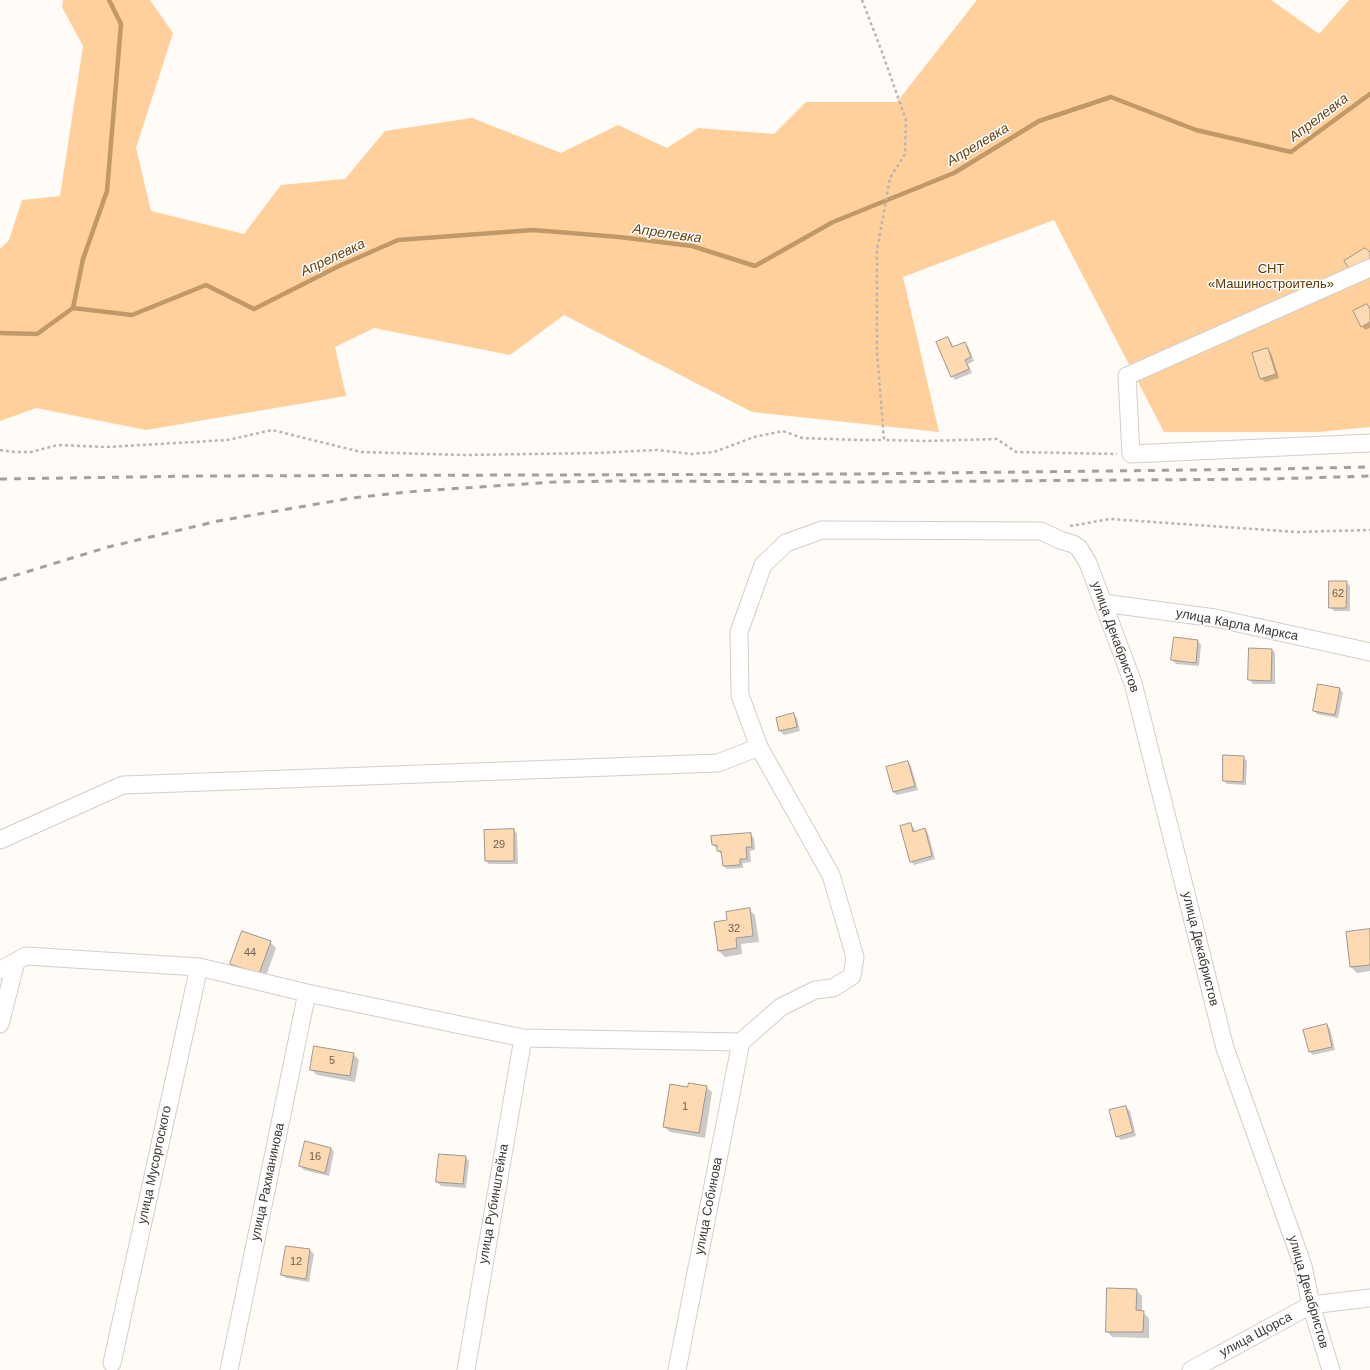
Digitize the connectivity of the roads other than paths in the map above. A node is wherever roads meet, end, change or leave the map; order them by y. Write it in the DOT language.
graph roads {
  1 [pos="1370,268"];
  2 [pos="1370,443"];
  3 [pos="1103,603"];
  4 [pos="1370,652"];
  5 [pos="759,747"];
  6 [pos="0,840"];
  7 [pos="16,962"];
  8 [pos="198,967"];
  9 [pos="0,970"];
  10 [pos="307,993"];
  11 [pos="0,1024"];
  12 [pos="523,1038"];
  13 [pos="741,1042"];
  14 [pos="1370,1298"];
  15 [pos="1311,1305"];
  16 [pos="112,1363"];
  17 [pos="229,1370"];
  18 [pos="466,1370"];
  19 [pos="677,1370"];
  20 [pos="1191,1370"];
  21 [pos="1331,1370"];
  1 -- 2 [label="street"];
  3 -- 4 [label="street, улица Карла Маркса"];
  3 -- 5 [label="street, улица Декабристов"];
  3 -- 15 [label="street, улица Декабристов"];
  5 -- 6 [label="street"];
  5 -- 13 [label="street"];
  7 -- 8 [label="street"];
  7 -- 9 [label="street"];
  7 -- 11 [label="street"];
  8 -- 10 [label="street"];
  8 -- 16 [label="street, улица Мусоргоского"];
  10 -- 12 [label="street"];
  10 -- 17 [label="street, улица Рахманинова"];
  12 -- 13 [label="street"];
  12 -- 18 [label="street, улица Рубинштейна"];
  13 -- 19 [label="street, улица Собинова"];
  14 -- 15 [label="street, улица Щорса"];
  15 -- 20 [label="street, улица Щорса"];
  15 -- 21 [label="street, улица Декабристов"];
}
